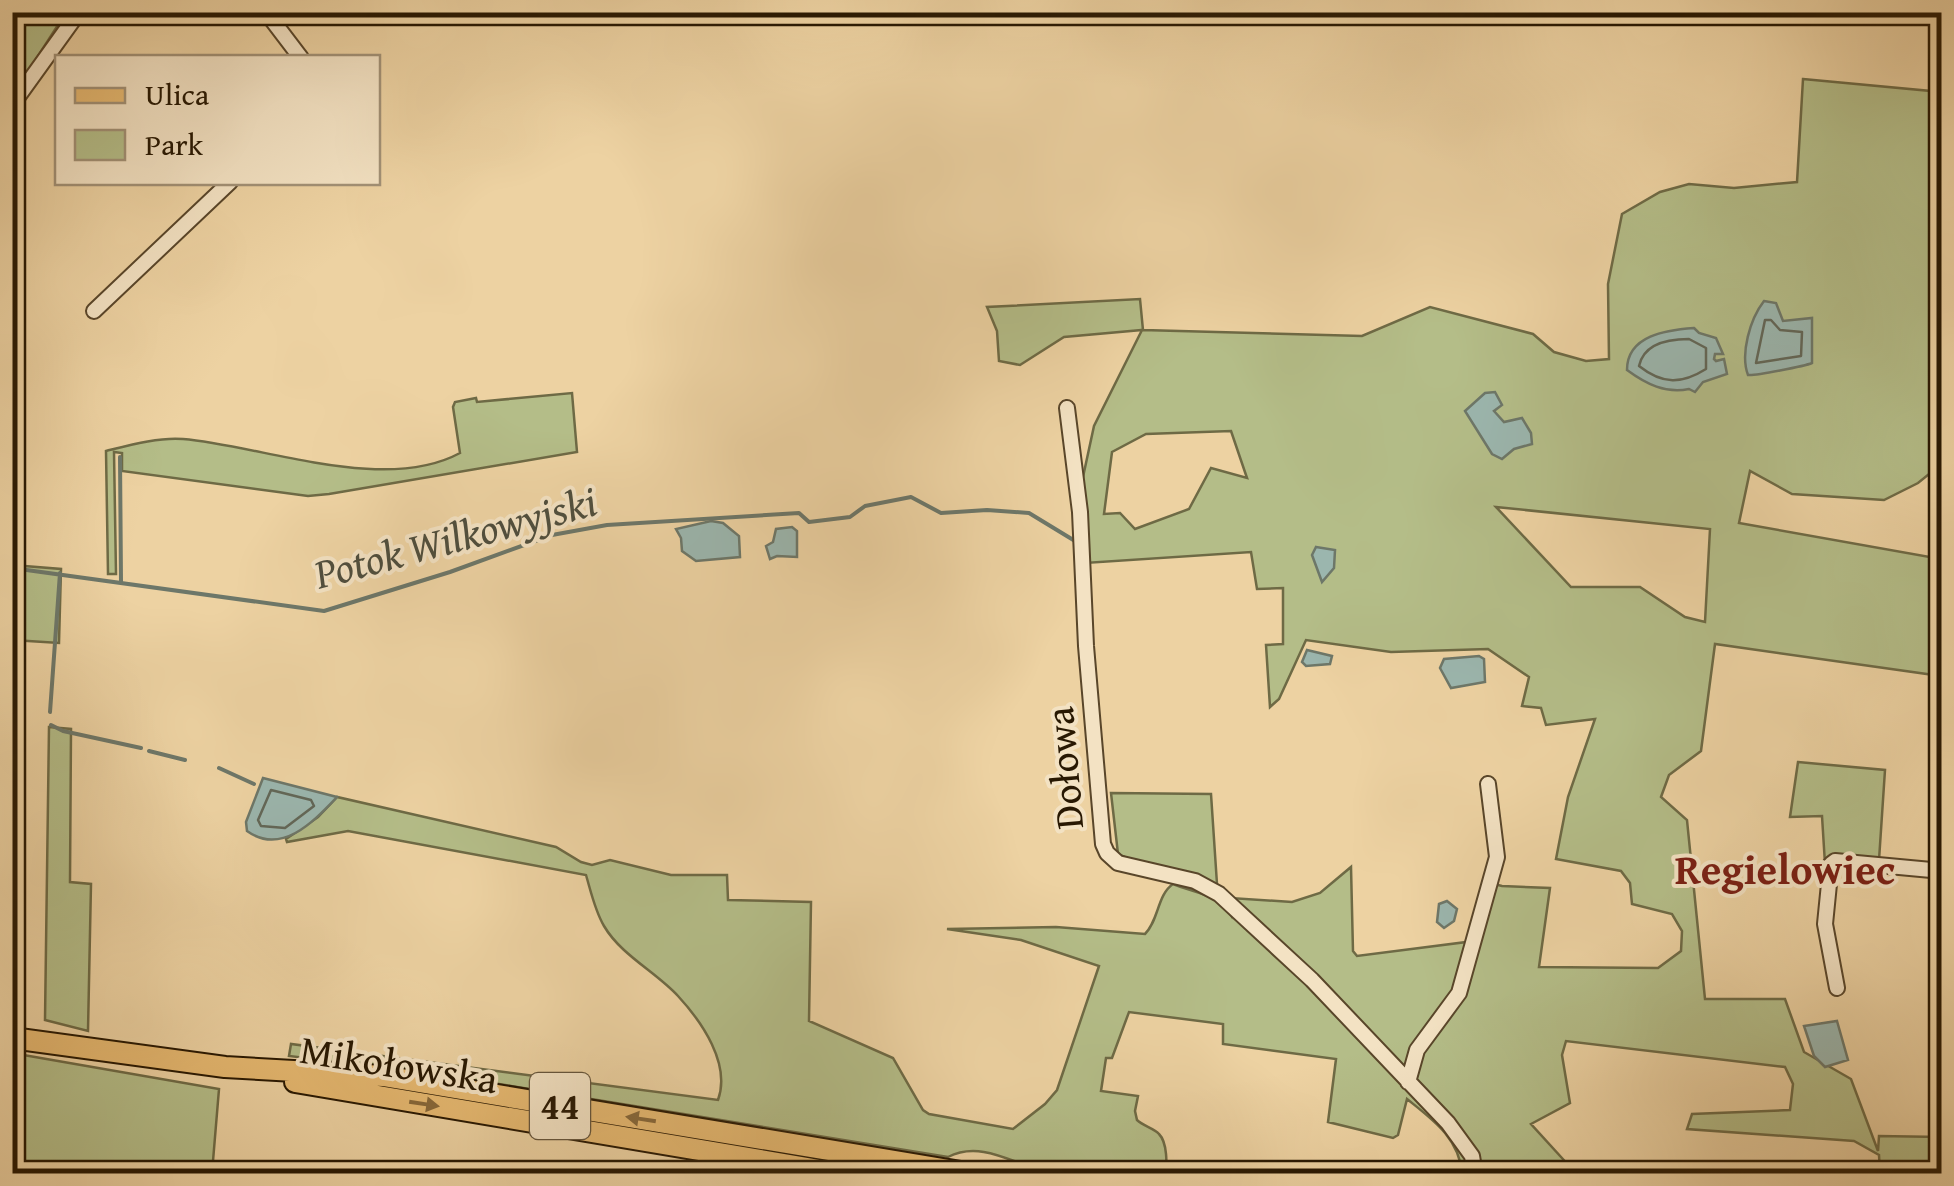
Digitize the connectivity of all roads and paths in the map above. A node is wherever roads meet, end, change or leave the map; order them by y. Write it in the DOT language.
graph roads {
  1 [pos="79,12"];
  2 [pos="266,12"];
  3 [pos="299,55"];
  4 [pos="12,105"];
  5 [pos="227,185"];
  6 [pos="94,311"];
  7 [pos="1068,408"];
  8 [pos="1488,784"];
  9 [pos="1942,871"];
  10 [pos="1837,988"];
  11 [pos="12,1038"];
  12 [pos="1408,1082"];
  13 [pos="739,1146"];
  14 [pos="1475,1172"];
  15 [pos="844,1174"];
  16 [pos="973,1174"];
  1 -- 4 [label="street"];
  2 -- 3 [label="street"];
  5 -- 6 [label="street"];
  7 -- 12 [label="street, Dołowa"];
  8 -- 12 [label="street"];
  9 -- 10 [label="street"];
  11 -- 13 [label="main road, Mikołowska / 44"];
  12 -- 14 [label="street, Dołowa"];
  13 -- 15 [label="main road, 44"];
  13 -- 16 [label="main road, 44"];
}
